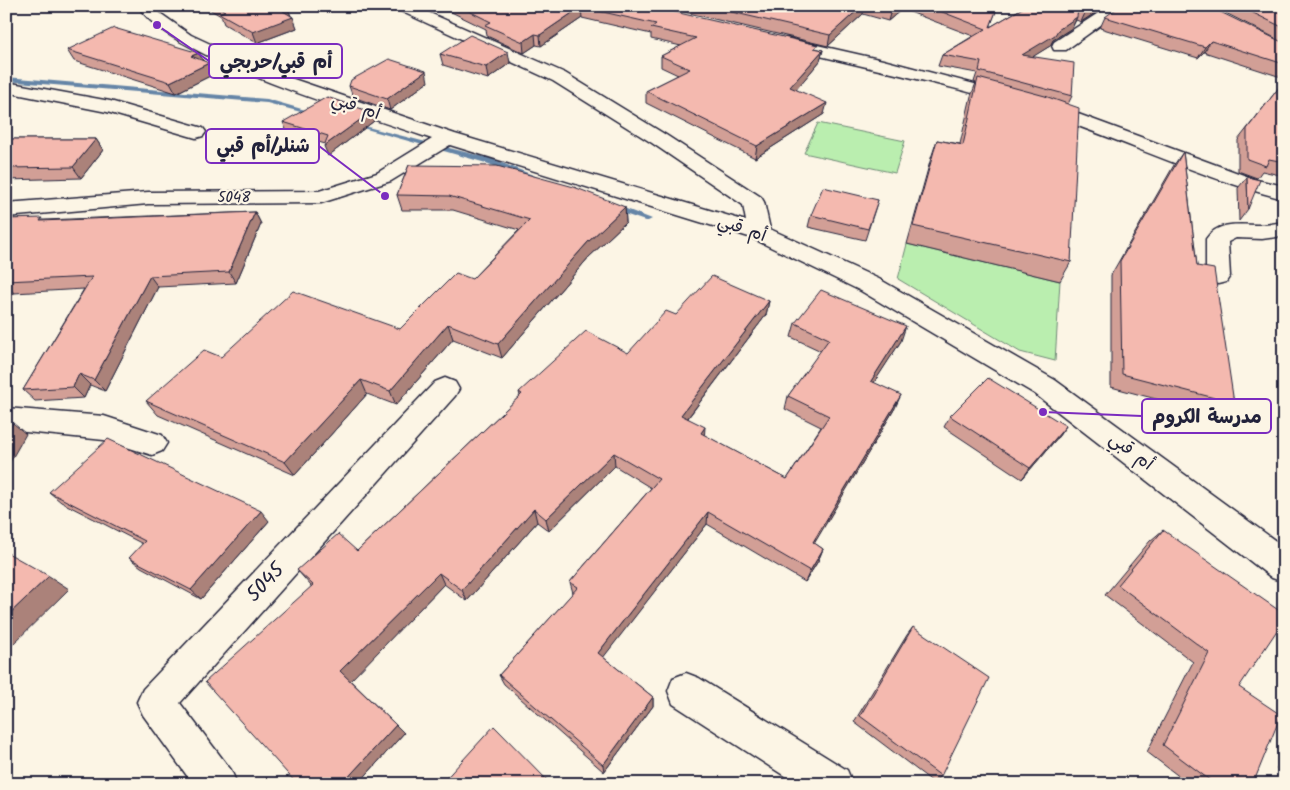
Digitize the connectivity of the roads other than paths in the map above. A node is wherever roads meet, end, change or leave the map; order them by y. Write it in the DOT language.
graph roads {
  1 [pos="145,6"];
  2 [pos="401,6"];
  3 [pos="1120,6"];
  4 [pos="772,40"];
  5 [pos="1060,46"];
  6 [pos="6,87"];
  7 [pos="196,132"];
  8 [pos="448,138"];
  9 [pos="1284,193"];
  10 [pos="6,210"];
  11 [pos="1284,229"];
  12 [pos="760,233"];
  13 [pos="1218,276"];
  14 [pos="445,389"];
  15 [pos="6,419"];
  16 [pos="152,443"];
  17 [pos="1284,567"];
  18 [pos="686,691"];
  19 [pos="217,784"];
  20 [pos="833,784"];
  1 -- 8 [label="street, أم قبي"];
  2 -- 12 [label="street"];
  3 -- 5 [label="street"];
  4 -- 9 [label="street"];
  6 -- 7 [label="street"];
  8 -- 10 [label="street, 5048"];
  8 -- 12 [label="street, أم قبي"];
  11 -- 13 [label="street"];
  12 -- 17 [label="street, أم قبي"];
  14 -- 19 [label="street, 5045"];
  15 -- 16 [label="street"];
  18 -- 20 [label="street"];
}
